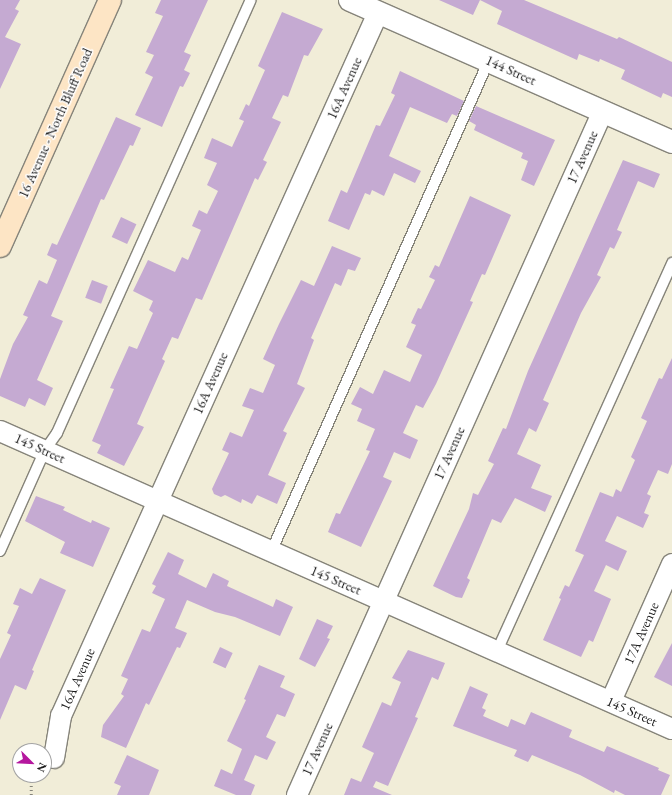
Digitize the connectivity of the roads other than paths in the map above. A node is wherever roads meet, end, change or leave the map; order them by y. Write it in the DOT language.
graph roads {
  1 [pos="110,0"];
  2 [pos="251,0"];
  3 [pos="350,0"];
  4 [pos="378,12"];
  5 [pos="489,60"];
  6 [pos="603,111"];
  7 [pos="672,142"];
  8 [pos="0,246"];
  9 [pos="672,263"];
  10 [pos="0,431"];
  11 [pos="45,450"];
  12 [pos="157,502"];
  13 [pos="0,550"];
  14 [pos="271,552"];
  15 [pos="672,564"];
  16 [pos="383,600"];
  17 [pos="497,651"];
  18 [pos="611,701"];
  19 [pos="672,729"];
  20 [pos="54,758"];
  21 [pos="297,795"];
  1 -- 8 [label="main road, 16 Avenue - North Bluff Road"];
  2 -- 11 [label="lane"];
  3 -- 4 [label="street, 144 Street"];
  4 -- 5 [label="street, 144 Street"];
  4 -- 12 [label="street, 16A Avenue"];
  5 -- 6 [label="street, 144 Street"];
  5 -- 14 [label="lane"];
  6 -- 7 [label="street, 144 Street"];
  6 -- 16 [label="street, 17 Avenue"];
  9 -- 17 [label="lane"];
  10 -- 11 [label="street, 145 Street"];
  11 -- 12 [label="street, 145 Street"];
  11 -- 13 [label="lane"];
  12 -- 14 [label="street, 145 Street"];
  12 -- 20 [label="street, 16A Avenue"];
  14 -- 16 [label="street, 145 Street"];
  15 -- 18 [label="street, 17A Avenue"];
  16 -- 17 [label="street, 145 Street"];
  16 -- 21 [label="street, 17 Avenue"];
  17 -- 18 [label="street, 145 Street"];
  18 -- 19 [label="street, 145 Street"];
}
